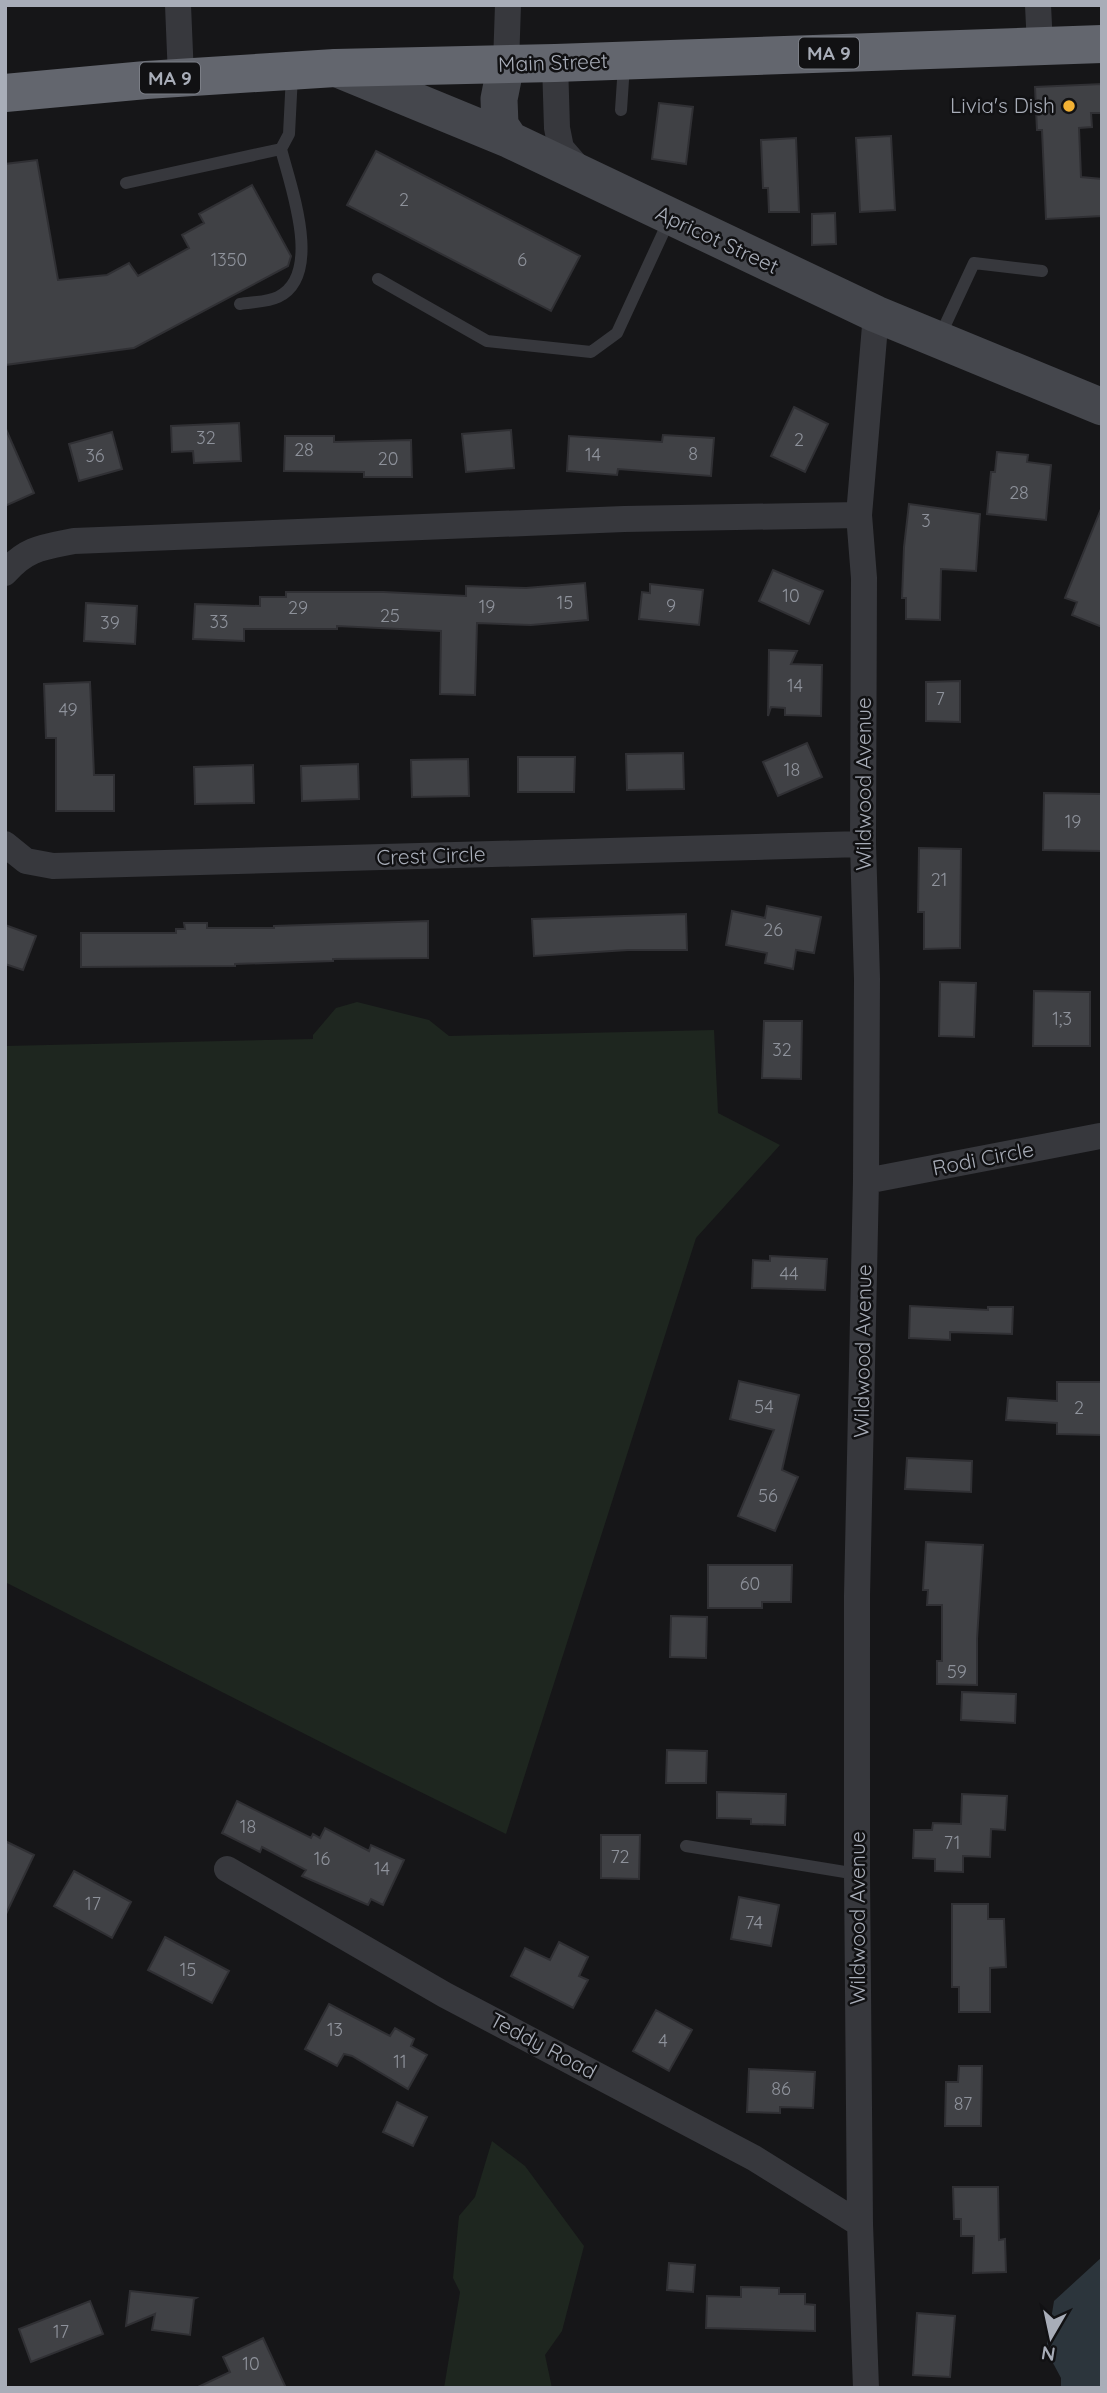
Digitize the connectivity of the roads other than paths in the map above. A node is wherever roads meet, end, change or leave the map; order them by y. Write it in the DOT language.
graph roads {
  1 [pos="178,5"];
  2 [pos="508,5"];
  3 [pos="1038,5"];
  4 [pos="1102,44"];
  5 [pos="1040,46"];
  6 [pos="624,60"];
  7 [pos="555,63"];
  8 [pos="506,64"];
  9 [pos="335,68"];
  10 [pos="293,71"];
  11 [pos="181,78"];
  12 [pos="5,93"];
  13 [pos="621,110"];
  14 [pos="510,140"];
  15 [pos="281,149"];
  16 [pos="587,178"];
  17 [pos="126,183"];
  18 [pos="671,218"];
  19 [pos="1042,271"];
  20 [pos="378,279"];
  21 [pos="240,304"];
  22 [pos="876,314"];
  23 [pos="939,340"];
  24 [pos="1102,407"];
  25 [pos="859,515"];
  26 [pos="5,573"];
  27 [pos="5,844"];
  28 [pos="863,844"];
  29 [pos="1100,1136"];
  30 [pos="866,1181"];
  31 [pos="685,1846"];
  32 [pos="226,1869"];
  33 [pos="858,1874"];
  34 [pos="860,2224"];
  35 [pos="866,2388"];
  1 -- 11 [label="street"];
  2 -- 8 [label="street"];
  3 -- 5 [label="street"];
  4 -- 5 [label="highway, Main Street / MA 9"];
  5 -- 6 [label="highway, Main Street / MA 9"];
  6 -- 7 [label="highway, Main Street / MA 9"];
  6 -- 13 [label="lane"];
  7 -- 8 [label="highway, Main Street / MA 9"];
  7 -- 16 [label="street"];
  8 -- 9 [label="highway, Main Street / MA 9"];
  8 -- 14 [label="street"];
  9 -- 10 [label="highway, Main Street / MA 9"];
  9 -- 14 [label="street, Apricot Street"];
  10 -- 11 [label="highway, Main Street / MA 9"];
  10 -- 15 [label="lane"];
  11 -- 12 [label="highway, Main Street / MA 9"];
  14 -- 16 [label="street, Apricot Street"];
  15 -- 17 [label="lane"];
  15 -- 21 [label="lane"];
  16 -- 18 [label="street, Apricot Street"];
  18 -- 20 [label="lane"];
  18 -- 22 [label="street, Apricot Street"];
  19 -- 23 [label="lane"];
  22 -- 23 [label="street, Apricot Street"];
  22 -- 25 [label="street, Wildwood Avenue"];
  23 -- 24 [label="street, Apricot Street"];
  25 -- 26 [label="street"];
  25 -- 28 [label="street, Wildwood Avenue"];
  27 -- 28 [label="street, Crest Circle"];
  28 -- 30 [label="street, Wildwood Avenue"];
  29 -- 30 [label="street, Rodi Circle"];
  30 -- 33 [label="street, Wildwood Avenue"];
  31 -- 33 [label="lane"];
  32 -- 34 [label="street, Teddy Road"];
  33 -- 34 [label="street, Wildwood Avenue"];
  34 -- 35 [label="street, Wildwood Avenue"];
}
